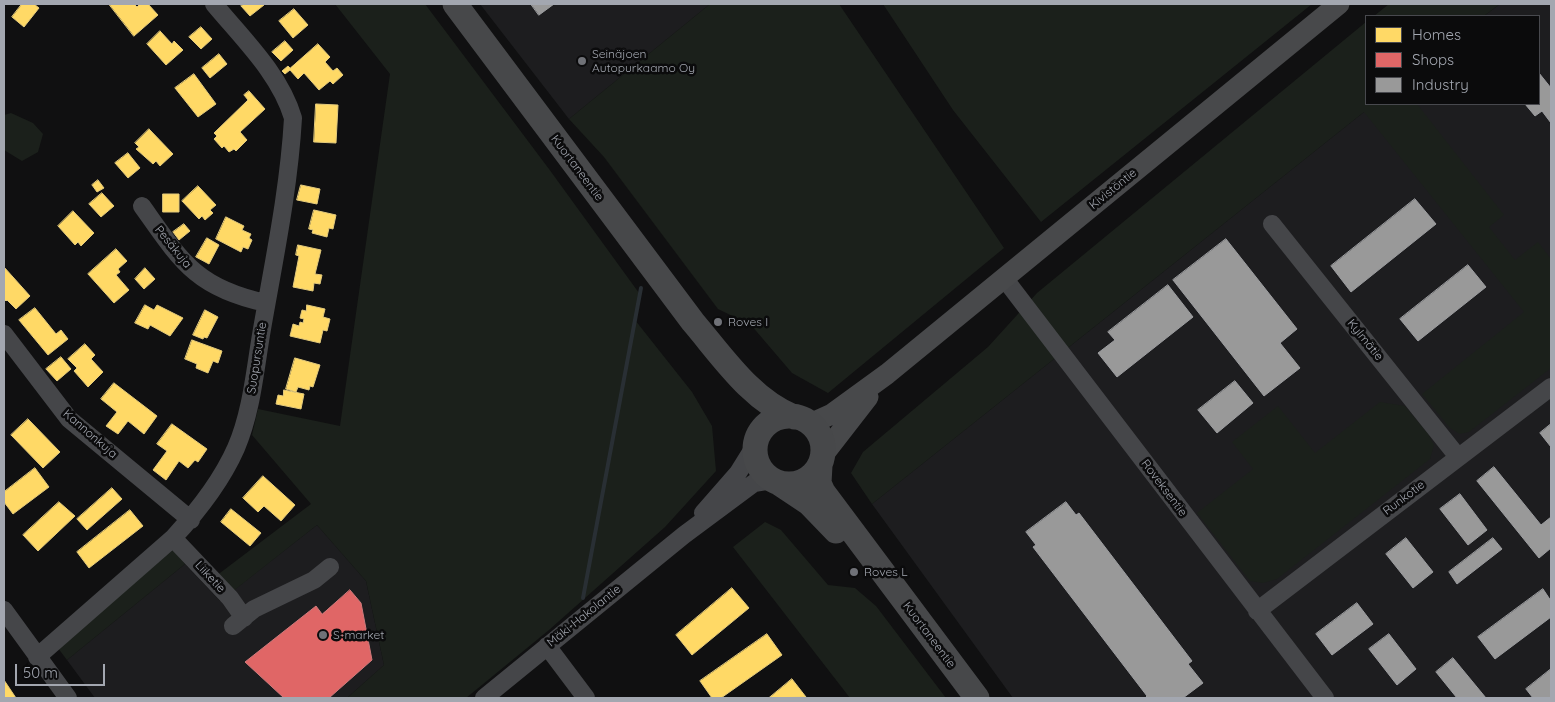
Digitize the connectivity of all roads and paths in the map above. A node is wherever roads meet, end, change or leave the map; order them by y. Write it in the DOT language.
graph roads {
  1 [pos="214,4"];
  2 [pos="455,4"];
  3 [pos="1339,4"];
  4 [pos="142,206"];
  5 [pos="1272,224"];
  6 [pos="1004,278"];
  7 [pos="266,303"];
  8 [pos="701,331"];
  9 [pos="4,334"];
  10 [pos="887,374"];
  11 [pos="1551,387"];
  12 [pos="802,420"];
  13 [pos="758,438"];
  14 [pos="1458,457"];
  15 [pos="821,460"];
  16 [pos="776,481"];
  17 [pos="191,520"];
  18 [pos="684,535"];
  19 [pos="173,538"];
  20 [pos="330,567"];
  21 [pos="881,573"];
  22 [pos="4,610"];
  23 [pos="1257,610"];
  24 [pos="547,646"];
  25 [pos="38,657"];
  26 [pos="68,698"];
  27 [pos="484,698"];
  28 [pos="586,698"];
  29 [pos="977,698"];
  30 [pos="1325,698"];
  1 -- 7 [label="street, Suopursuntie"];
  2 -- 8 [label="highway, Kuortaneentie"];
  3 -- 6 [label="main road, Kivistöntie"];
  4 -- 7 [label="street, Pesäkuja"];
  5 -- 14 [label="street, Kylmätie"];
  6 -- 10 [label="main road, Kivistöntie"];
  6 -- 23 [label="street, Roveksentie"];
  7 -- 17 [label="street, Suopursuntie"];
  8 -- 12 [label="highway, Kuortaneentie"];
  8 -- 13 [label="highway, Kuortaneentie"];
  9 -- 17 [label="street, Kannonkuja"];
  10 -- 12 [label="main road, Kivistöntie"];
  10 -- 15 [label="main road, Kivistöntie"];
  11 -- 14 [label="street, Runkotie"];
  12 -- 13 [label="highway"];
  12 -- 15 [label="highway"];
  13 -- 16 [label="highway"];
  13 -- 18 [label="street, Mäki-Hakolantie"];
  14 -- 23 [label="street, Runkotie"];
  15 -- 16 [label="highway"];
  15 -- 21 [label="highway, Kuortaneentie"];
  16 -- 18 [label="street, Mäki-Hakolantie"];
  16 -- 21 [label="highway, Kuortaneentie"];
  17 -- 19 [label="street, Suopursuntie"];
  18 -- 24 [label="street, Mäki-Hakolantie"];
  19 -- 20 [label="street, Liiketie"];
  19 -- 25 [label="street, Suopursuntie"];
  21 -- 29 [label="highway, Kuortaneentie"];
  22 -- 25 [label="street"];
  23 -- 30 [label="street, Roveksentie"];
  24 -- 27 [label="street, Mäki-Hakolantie"];
  24 -- 28 [label="street"];
  25 -- 26 [label="street"];
}
